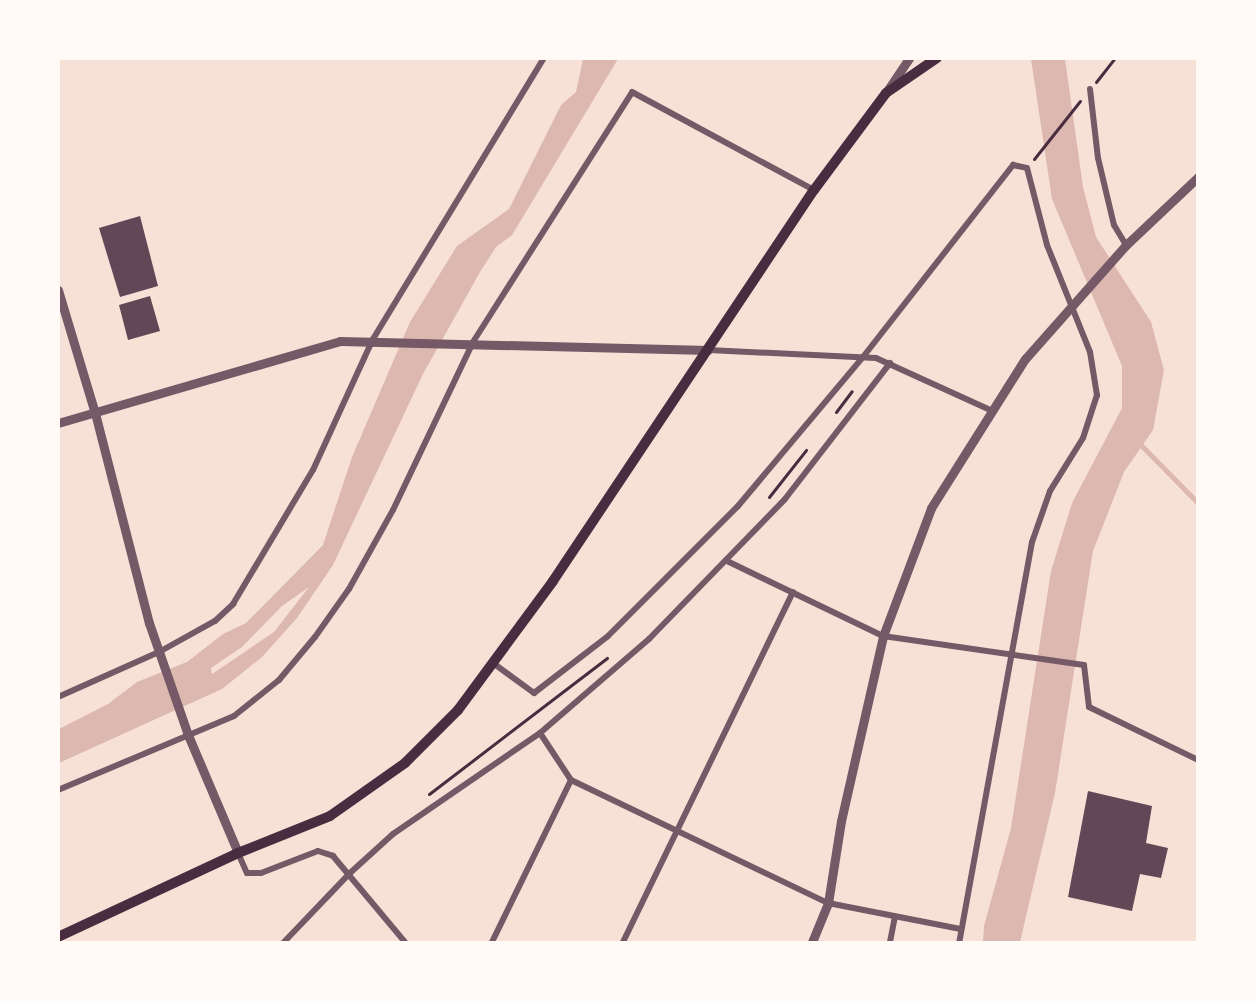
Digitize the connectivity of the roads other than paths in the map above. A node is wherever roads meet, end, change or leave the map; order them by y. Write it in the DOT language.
graph roads {
  1 [pos="544,58"];
  2 [pos="909,58"];
  3 [pos="937,58"];
  4 [pos="1090,89"];
  5 [pos="886,93"];
  6 [pos="1197,177"];
  7 [pos="814,190"];
  8 [pos="1126,245"];
  9 [pos="58,290"];
  10 [pos="1070,304"];
  11 [pos="373,339"];
  12 [pos="473,342"];
  13 [pos="708,350"];
  14 [pos="863,357"];
  15 [pos="890,363"];
  16 [pos="990,410"];
  17 [pos="95,413"];
  18 [pos="58,423"];
  19 [pos="727,561"];
  20 [pos="793,592"];
  21 [pos="883,636"];
  22 [pos="159,652"];
  23 [pos="1014,656"];
  24 [pos="494,663"];
  25 [pos="58,697"];
  26 [pos="540,733"];
  27 [pos="188,735"];
  28 [pos="1197,760"];
  29 [pos="572,780"];
  30 [pos="58,790"];
  31 [pos="676,828"];
  32 [pos="238,854"];
  33 [pos="350,873"];
  34 [pos="828,903"];
  35 [pos="895,916"];
  36 [pos="960,929"];
  37 [pos="58,937"];
  38 [pos="284,942"];
  39 [pos="405,942"];
  40 [pos="492,942"];
  41 [pos="622,942"];
  42 [pos="812,942"];
  43 [pos="890,942"];
  44 [pos="958,942"];
  1 -- 11 [label="street"];
  2 -- 5 [label="street"];
  3 -- 5 [label="main road"];
  4 -- 8 [label="street"];
  5 -- 7 [label="main road"];
  6 -- 8 [label="street"];
  7 -- 12 [label="street"];
  7 -- 13 [label="main road"];
  8 -- 10 [label="street"];
  9 -- 17 [label="street"];
  10 -- 14 [label="street"];
  10 -- 16 [label="street"];
  10 -- 23 [label="street"];
  11 -- 12 [label="street"];
  11 -- 17 [label="street"];
  11 -- 22 [label="street"];
  12 -- 13 [label="street"];
  12 -- 27 [label="street"];
  13 -- 14 [label="street"];
  13 -- 24 [label="main road"];
  14 -- 15 [label="street"];
  14 -- 24 [label="street"];
  15 -- 16 [label="street"];
  15 -- 19 [label="street"];
  16 -- 21 [label="street"];
  17 -- 18 [label="street"];
  17 -- 22 [label="street"];
  19 -- 20 [label="street"];
  19 -- 26 [label="street"];
  20 -- 21 [label="street"];
  20 -- 31 [label="street"];
  21 -- 23 [label="street"];
  21 -- 34 [label="street"];
  22 -- 25 [label="street"];
  22 -- 27 [label="street"];
  23 -- 28 [label="street"];
  23 -- 36 [label="street"];
  24 -- 32 [label="main road"];
  26 -- 29 [label="street"];
  26 -- 33 [label="street"];
  27 -- 30 [label="street"];
  27 -- 32 [label="street"];
  29 -- 31 [label="street"];
  29 -- 40 [label="street"];
  31 -- 34 [label="street"];
  31 -- 41 [label="street"];
  32 -- 33 [label="street"];
  32 -- 37 [label="main road"];
  33 -- 38 [label="street"];
  33 -- 39 [label="street"];
  34 -- 35 [label="street"];
  34 -- 42 [label="street"];
  35 -- 36 [label="street"];
  35 -- 43 [label="street"];
  36 -- 44 [label="street"];
}
